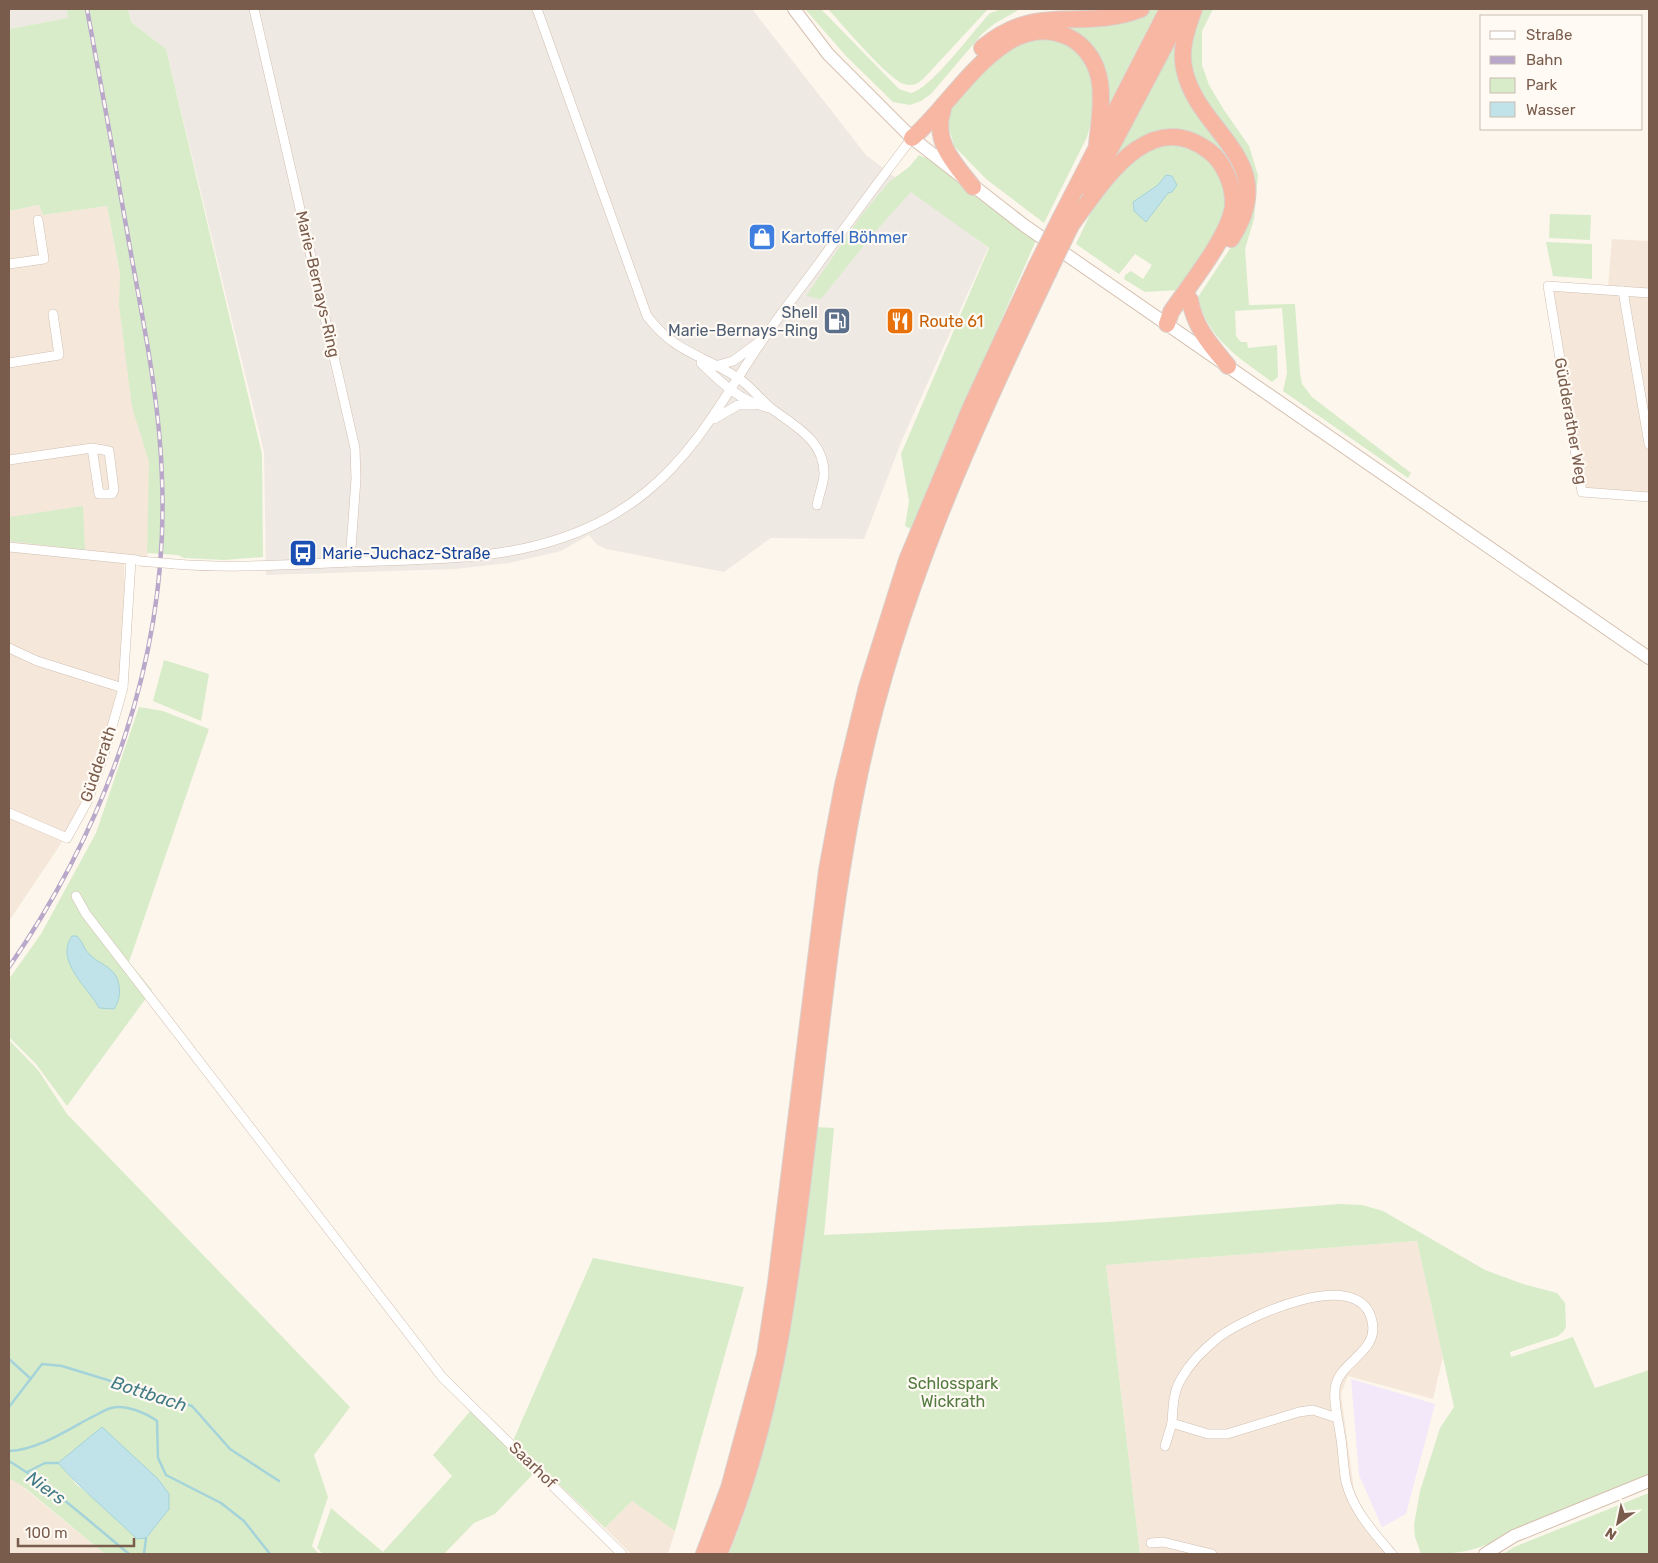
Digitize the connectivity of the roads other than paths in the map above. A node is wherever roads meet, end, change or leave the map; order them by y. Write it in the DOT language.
graph roads {
  1 [pos="254,9"];
  2 [pos="537,9"];
  3 [pos="794,9"];
  4 [pos="1141,9"];
  5 [pos="1168,9"];
  6 [pos="1184,9"];
  7 [pos="1194,9"];
  8 [pos="945,104"];
  9 [pos="912,138"];
  10 [pos="1097,144"];
  11 [pos="973,187"];
  12 [pos="38,220"];
  13 [pos="1065,222"];
  14 [pos="9,264"];
  15 [pos="1042,270"];
  16 [pos="1623,291"];
  17 [pos="1649,293"];
  18 [pos="1190,300"];
  19 [pos="53,314"];
  20 [pos="1168,324"];
  21 [pos="762,341"];
  22 [pos="696,357"];
  23 [pos="9,363"];
  24 [pos="715,366"];
  25 [pos="1228,366"];
  26 [pos="739,378"];
  27 [pos="730,390"];
  28 [pos="756,405"];
  29 [pos="772,408"];
  30 [pos="708,424"];
  31 [pos="1649,444"];
  32 [pos="92,448"];
  33 [pos="9,460"];
  34 [pos="1649,497"];
  35 [pos="817,505"];
  36 [pos="9,547"];
  37 [pos="135,560"];
  38 [pos="350,562"];
  39 [pos="9,648"];
  40 [pos="1649,658"];
  41 [pos="123,688"];
  42 [pos="9,813"];
  43 [pos="76,896"];
  44 [pos="1337,1418"];
  45 [pos="1172,1423"];
  46 [pos="1165,1446"];
  47 [pos="1649,1481"];
  48 [pos="1151,1543"];
  49 [pos="622,1554"];
  50 [pos="704,1554"];
  51 [pos="719,1554"];
  52 [pos="1212,1554"];
  53 [pos="1391,1554"];
  54 [pos="1485,1554"];
  1 -- 38 [label="street, Marie-Bernays-Ring"];
  2 -- 22 [label="street"];
  3 -- 9 [label="main road"];
  4 -- 9 [label="highway"];
  5 -- 10 [label="highway"];
  6 -- 13 [label="highway"];
  7 -- 18 [label="highway"];
  8 -- 9 [label="highway"];
  8 -- 10 [label="highway"];
  8 -- 11 [label="highway"];
  9 -- 11 [label="main road"];
  9 -- 21 [label="street"];
  10 -- 13 [label="highway"];
  11 -- 20 [label="main road"];
  12 -- 14 [label="street"];
  13 -- 15 [label="highway, bridge"];
  13 -- 20 [label="highway"];
  15 -- 50 [label="highway"];
  15 -- 51 [label="highway"];
  16 -- 17 [label="street"];
  16 -- 31 [label="street"];
  16 -- 34 [label="street, Güdderather Weg"];
  18 -- 20 [label="highway"];
  18 -- 25 [label="highway"];
  19 -- 23 [label="street"];
  20 -- 25 [label="main road"];
  21 -- 24 [label="street"];
  21 -- 26 [label="street"];
  22 -- 24 [label="street"];
  22 -- 27 [label="street"];
  24 -- 26 [label="street"];
  25 -- 40 [label="main road"];
  26 -- 27 [label="street"];
  26 -- 29 [label="street"];
  27 -- 28 [label="street"];
  27 -- 30 [label="street"];
  28 -- 29 [label="street"];
  28 -- 30 [label="street"];
  29 -- 35 [label="street"];
  30 -- 38 [label="street"];
  32 -- 32 [label="street"];
  32 -- 33 [label="street"];
  36 -- 37 [label="street"];
  37 -- 38 [label="street, bridge"];
  37 -- 41 [label="street, Güdderath"];
  39 -- 41 [label="street"];
  41 -- 42 [label="street, Güdderath"];
  43 -- 49 [label="street, Saarhof"];
  44 -- 45 [label="street"];
  44 -- 45 [label="street"];
  44 -- 53 [label="street"];
  45 -- 46 [label="street"];
  47 -- 54 [label="main road"];
  48 -- 52 [label="street"];
}
